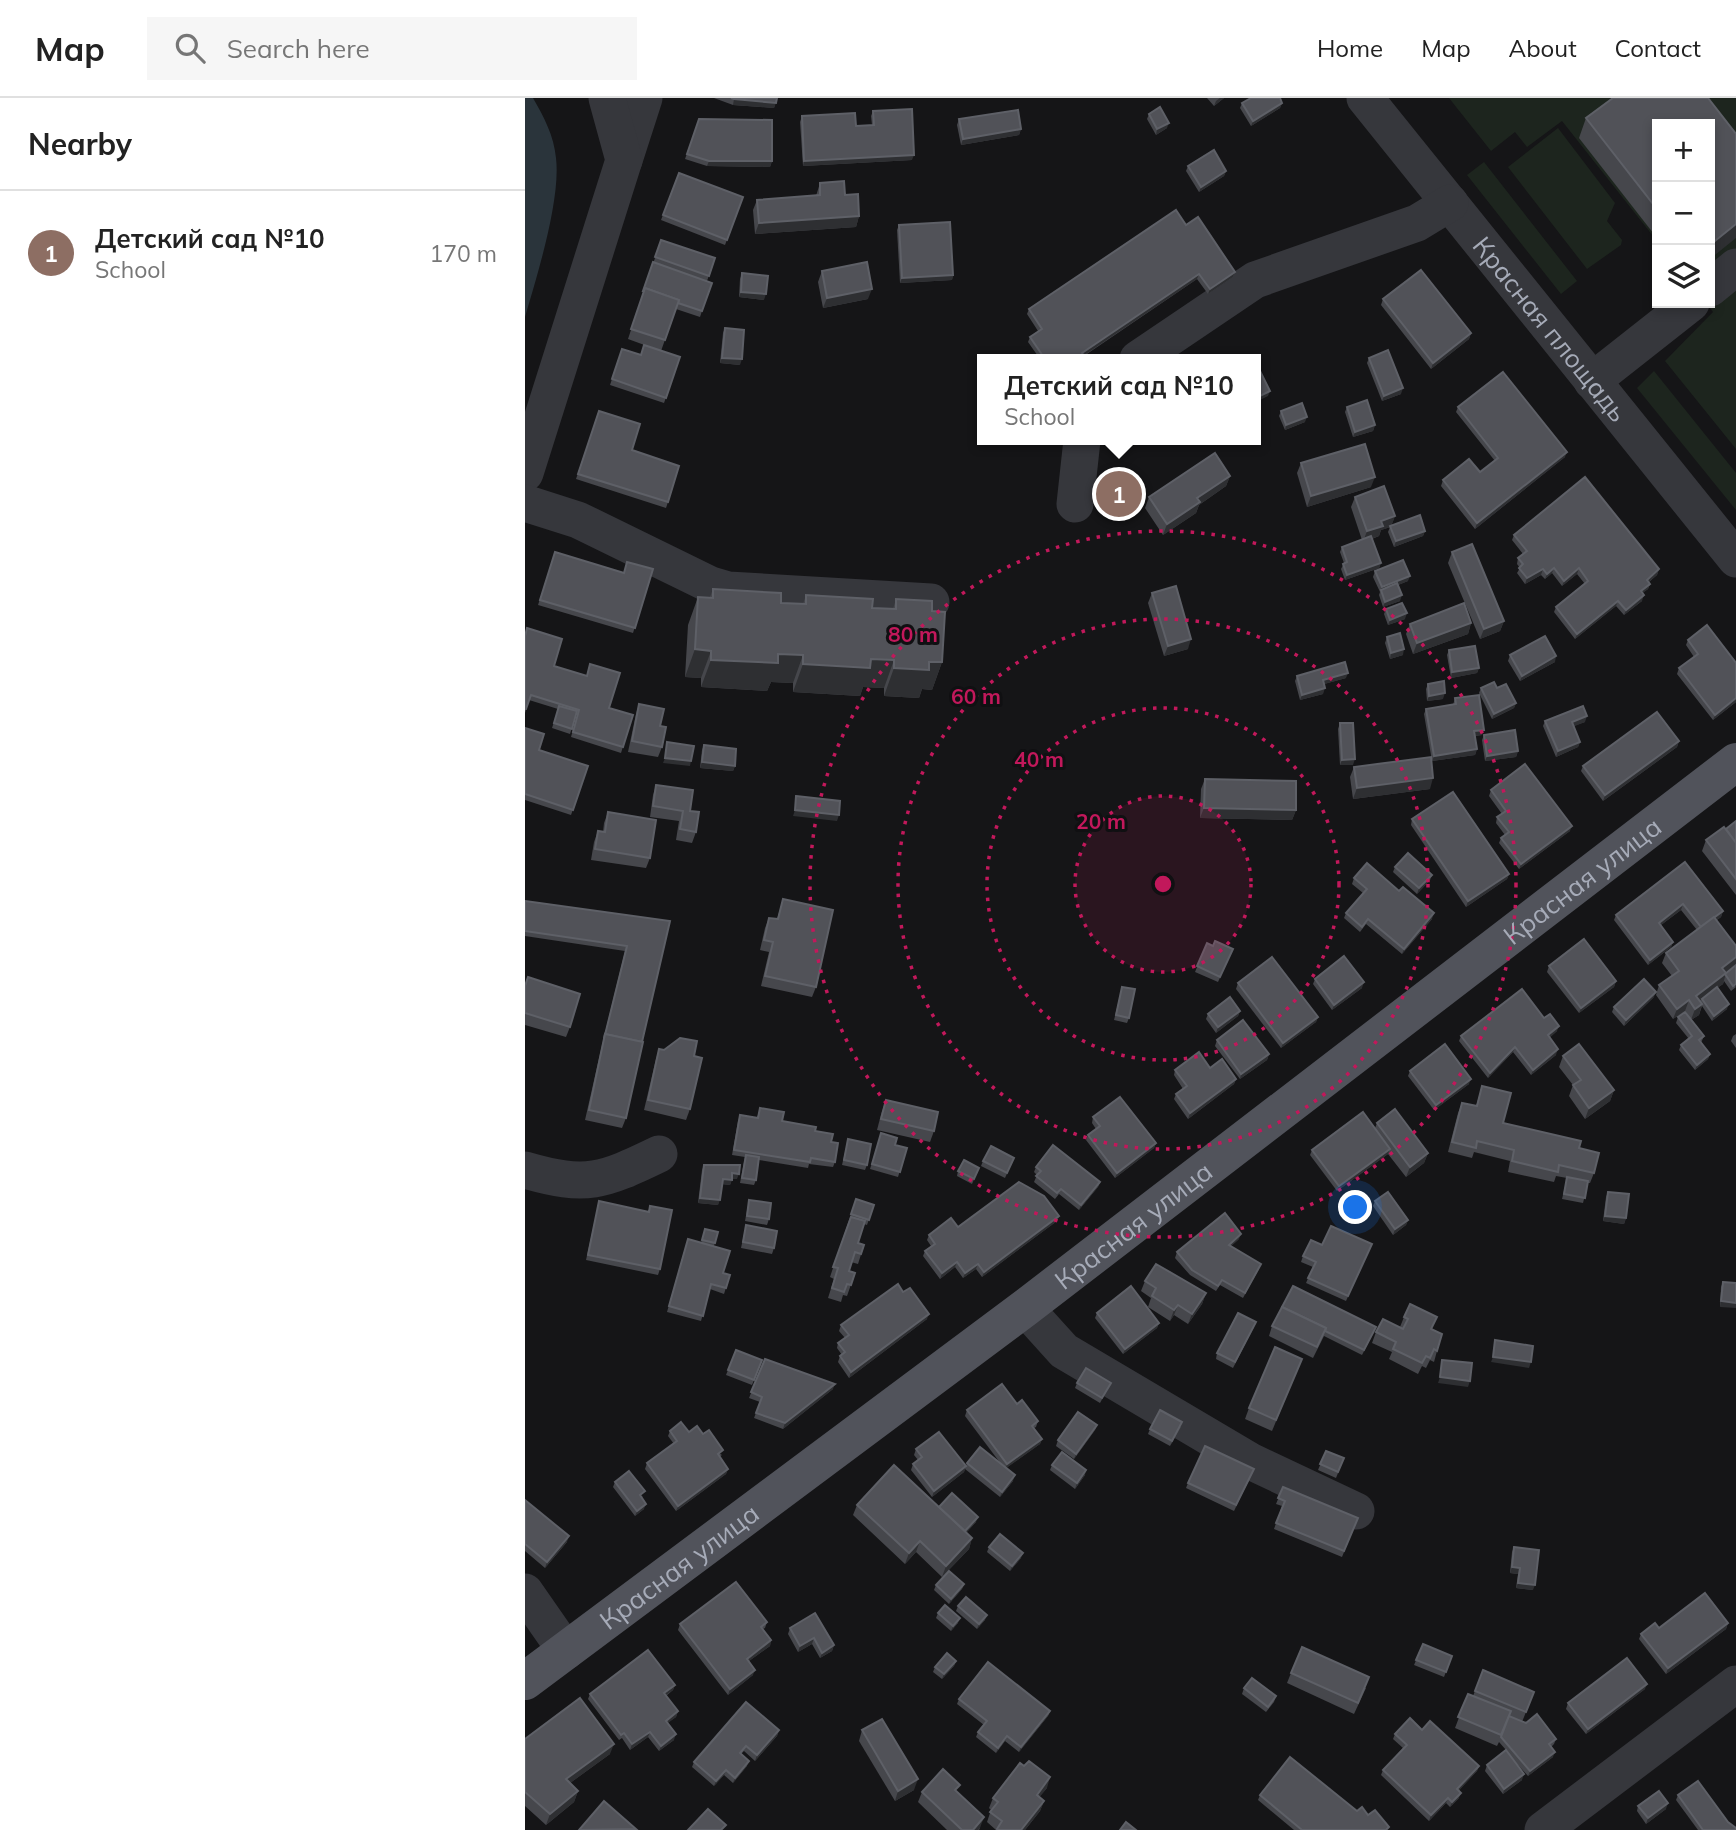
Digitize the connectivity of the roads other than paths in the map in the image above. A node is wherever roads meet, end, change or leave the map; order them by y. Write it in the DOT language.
graph roads {
  1 [pos="607,98"];
  2 [pos="644,98"];
  3 [pos="1365,98"];
  4 [pos="624,160"];
  5 [pos="1450,203"];
  6 [pos="1736,267"];
  7 [pos="1715,284"];
  8 [pos="1685,308"];
  9 [pos="1145,354"];
  10 [pos="1592,381"];
  11 [pos="1081,445"];
  12 [pos="525,473"];
  13 [pos="525,503"];
  14 [pos="1075,505"];
  15 [pos="1736,559"];
  16 [pos="931,602"];
  17 [pos="1736,762"];
  18 [pos="659,1154"];
  19 [pos="525,1170"];
  20 [pos="1025,1308"];
  21 [pos="1356,1511"];
  22 [pos="525,1591"];
  23 [pos="566,1651"];
  24 [pos="525,1681"];
  25 [pos="1736,1684"];
  26 [pos="1543,1830"];
  1 -- 4 [label="street"];
  2 -- 4 [label="street"];
  3 -- 5 [label="street, Красная площадь"];
  4 -- 12 [label="street"];
  5 -- 9 [label="street"];
  5 -- 10 [label="street, Красная площадь"];
  6 -- 7 [label="street"];
  8 -- 10 [label="street"];
  10 -- 15 [label="street, Красная площадь"];
  11 -- 14 [label="street"];
  13 -- 16 [label="street"];
  17 -- 20 [label="main road, Красная улица"];
  18 -- 19 [label="street"];
  20 -- 21 [label="street"];
  20 -- 23 [label="main road, Красная улица"];
  22 -- 23 [label="street"];
  23 -- 24 [label="main road, Красная улица"];
  25 -- 26 [label="street"];
}
